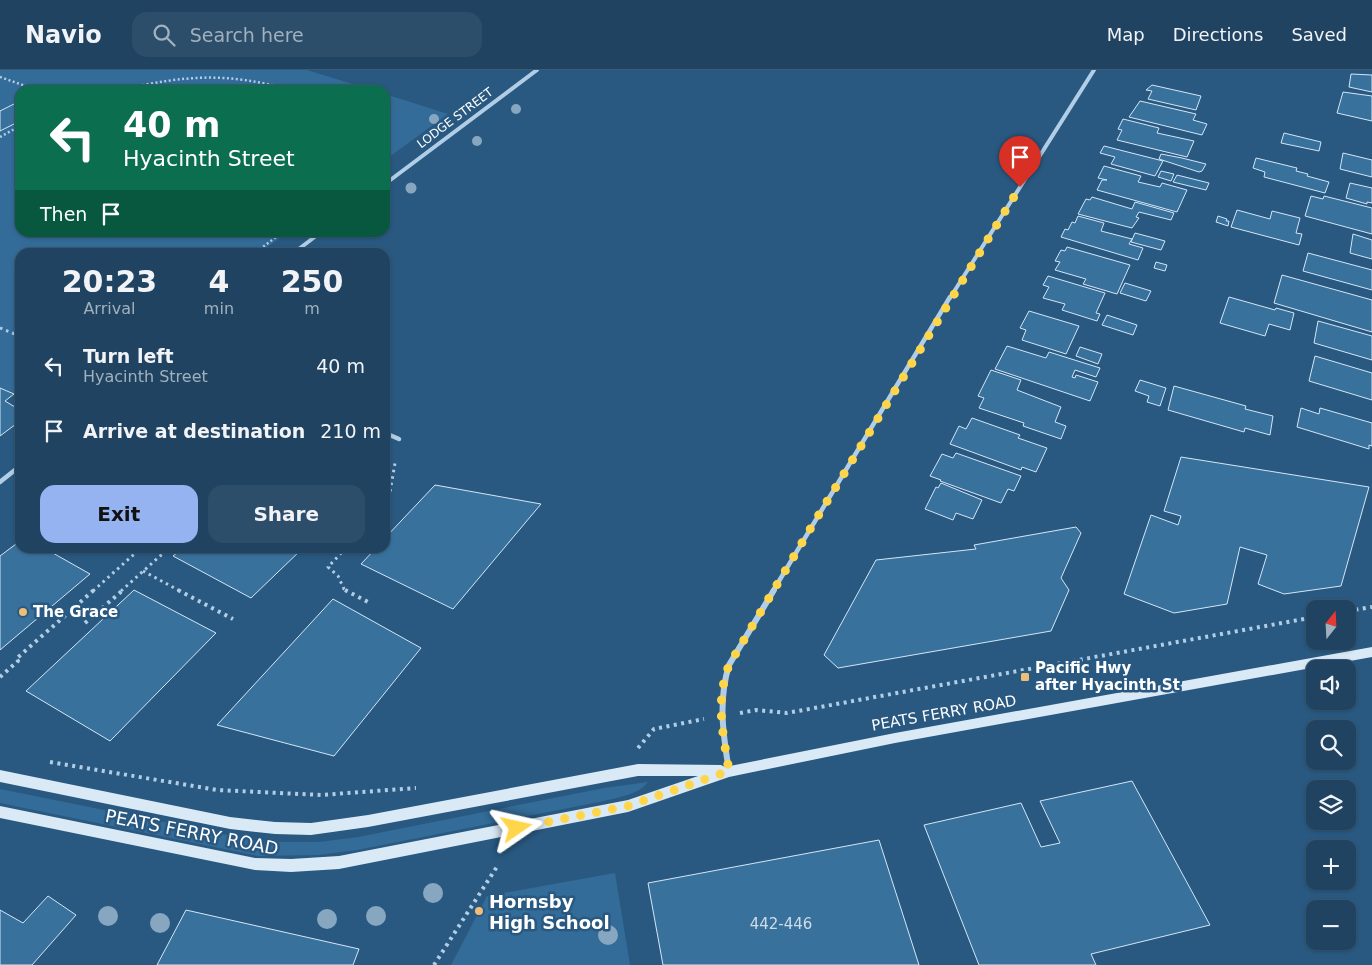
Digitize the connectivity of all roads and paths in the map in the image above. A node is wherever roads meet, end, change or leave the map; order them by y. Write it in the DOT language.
graph roads {
  1 [pos="538,70"];
  2 [pos="1094,70"];
  3 [pos="0,77"];
  4 [pos="23,85"];
  5 [pos="141,85"];
  6 [pos="277,85"];
  7 [pos="15,129"];
  8 [pos="0,137"];
  9 [pos="390,180"];
  10 [pos="276,237"];
  11 [pos="314,237"];
  12 [pos="261,248"];
  13 [pos="300,248"];
  14 [pos="0,328"];
  15 [pos="15,334"];
  16 [pos="390,435"];
  17 [pos="400,439"];
  18 [pos="395,462"];
  19 [pos="15,470"];
  20 [pos="0,482"];
  21 [pos="390,492"];
  22 [pos="135,553"];
  23 [pos="163,553"];
  24 [pos="341,553"];
  25 [pos="143,571"];
  26 [pos="370,603"];
  27 [pos="1372,607"];
  28 [pos="1356,610"];
  29 [pos="233,619"];
  30 [pos="1306,619"];
  31 [pos="85,623"];
  32 [pos="1372,652"];
  33 [pos="0,678"];
  34 [pos="756,710"];
  35 [pos="681,723"];
  36 [pos="629,751"];
  37 [pos="49,761"];
  38 [pos="729,771"];
  39 [pos="0,776"];
  40 [pos="422,787"];
  41 [pos="0,812"];
  42 [pos="498,865"];
  43 [pos="434,965"];
  1 -- 9 [label="street, LODGE STREET"];
  2 -- 38 [label="street"];
  3 -- 4 [label="path"];
  5 -- 6 [label="path"];
  7 -- 8 [label="path"];
  10 -- 12 [label="path"];
  11 -- 13 [label="street"];
  14 -- 15 [label="path"];
  16 -- 17 [label="street"];
  18 -- 21 [label="path"];
  19 -- 20 [label="street"];
  22 -- 33 [label="path"];
  23 -- 25 [label="path"];
  24 -- 26 [label="path"];
  25 -- 29 [label="path"];
  25 -- 31 [label="path"];
  27 -- 28 [label="path"];
  30 -- 34 [label="path"];
  32 -- 38 [label="main road, PEATS FERRY ROAD"];
  35 -- 36 [label="path"];
  37 -- 40 [label="path"];
  38 -- 39 [label="main road, PEATS FERRY ROAD"];
  38 -- 41 [label="main road, PEATS FERRY ROAD"];
  42 -- 43 [label="path"];
}
